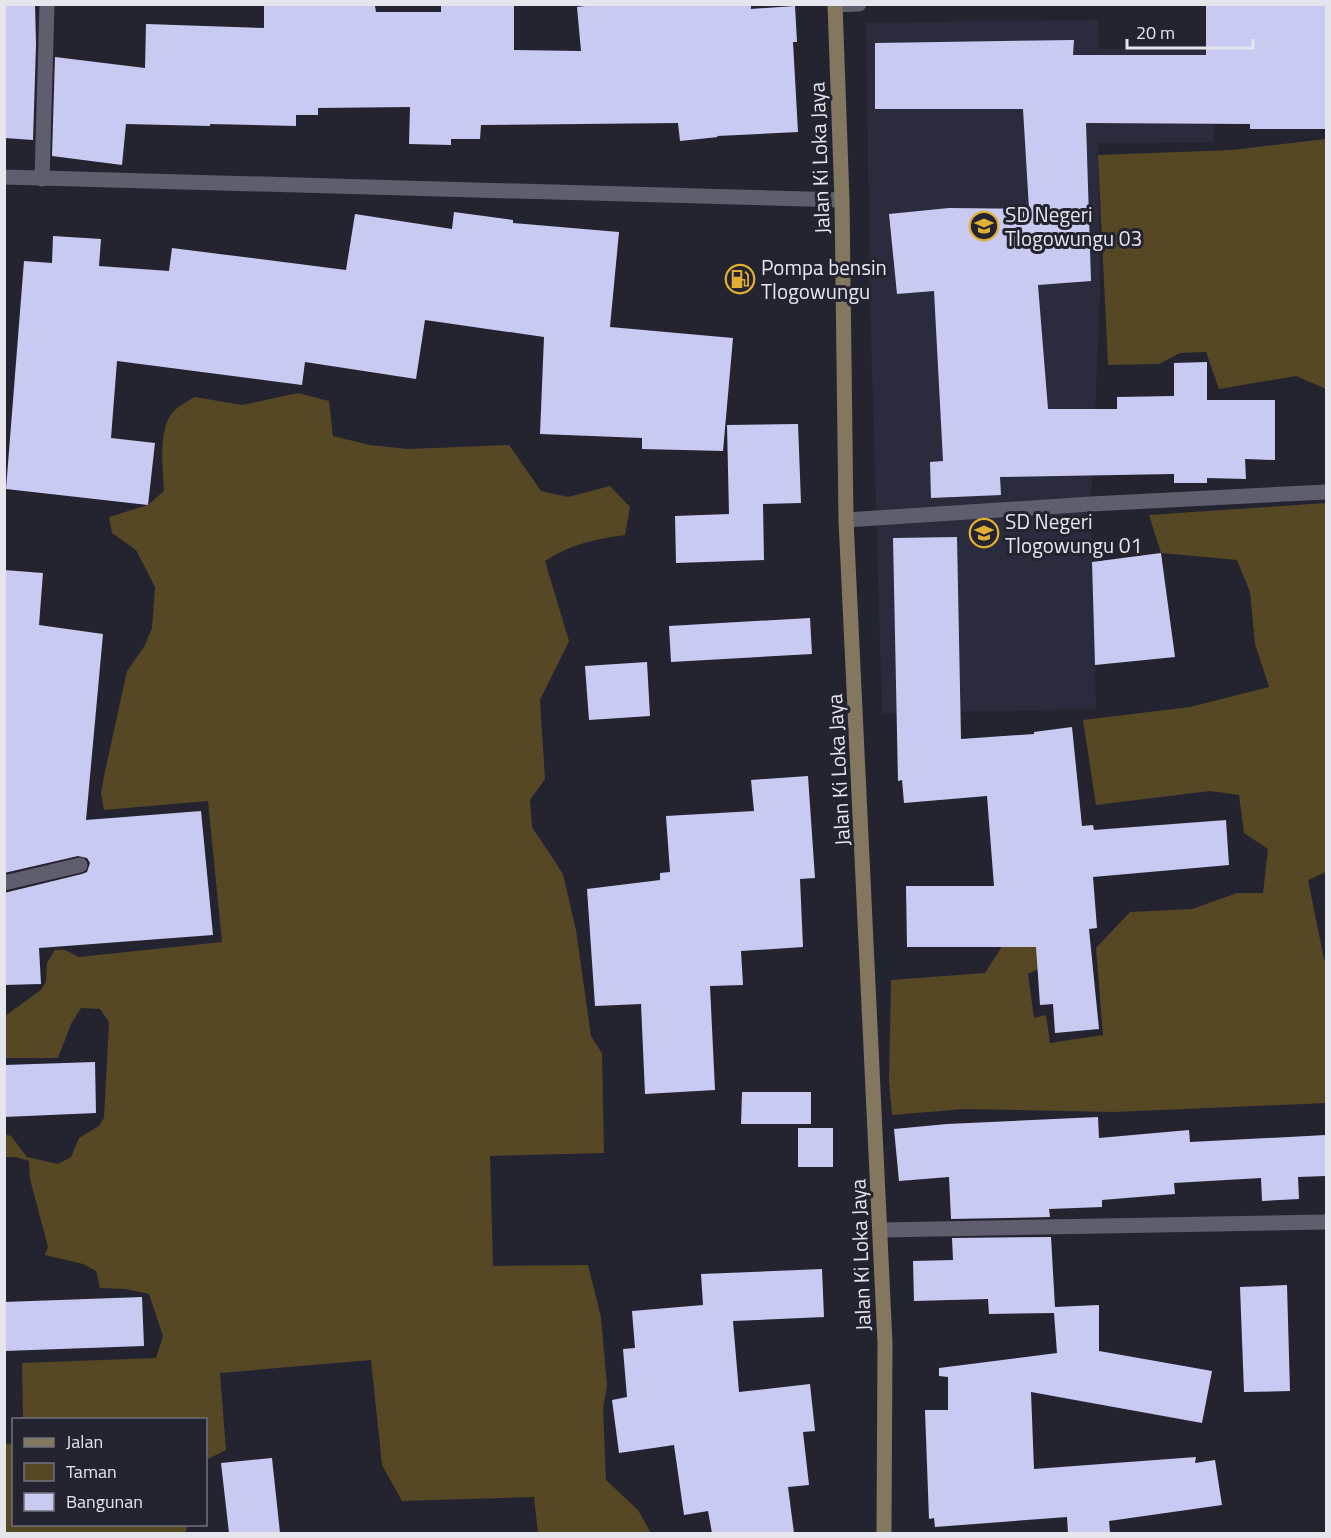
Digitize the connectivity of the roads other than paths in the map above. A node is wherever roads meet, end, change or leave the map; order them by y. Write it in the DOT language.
graph roads {
  1 [pos="47,4"];
  2 [pos="859,4"];
  3 [pos="835,5"];
  4 [pos="5,178"];
  5 [pos="42,179"];
  6 [pos="842,200"];
  7 [pos="1326,492"];
  8 [pos="846,520"];
  9 [pos="80,865"];
  10 [pos="4,883"];
  11 [pos="1326,1222"];
  12 [pos="881,1230"];
  13 [pos="884,1533"];
  1 -- 5 [label="street"];
  2 -- 3 [label="street"];
  3 -- 6 [label="main road, Jalan Ki Loka Jaya"];
  4 -- 5 [label="street"];
  5 -- 6 [label="street"];
  6 -- 8 [label="main road, Jalan Ki Loka Jaya"];
  7 -- 8 [label="street"];
  8 -- 12 [label="main road, Jalan Ki Loka Jaya"];
  9 -- 10 [label="street"];
  11 -- 12 [label="street"];
  12 -- 13 [label="main road, Jalan Ki Loka Jaya"];
}
